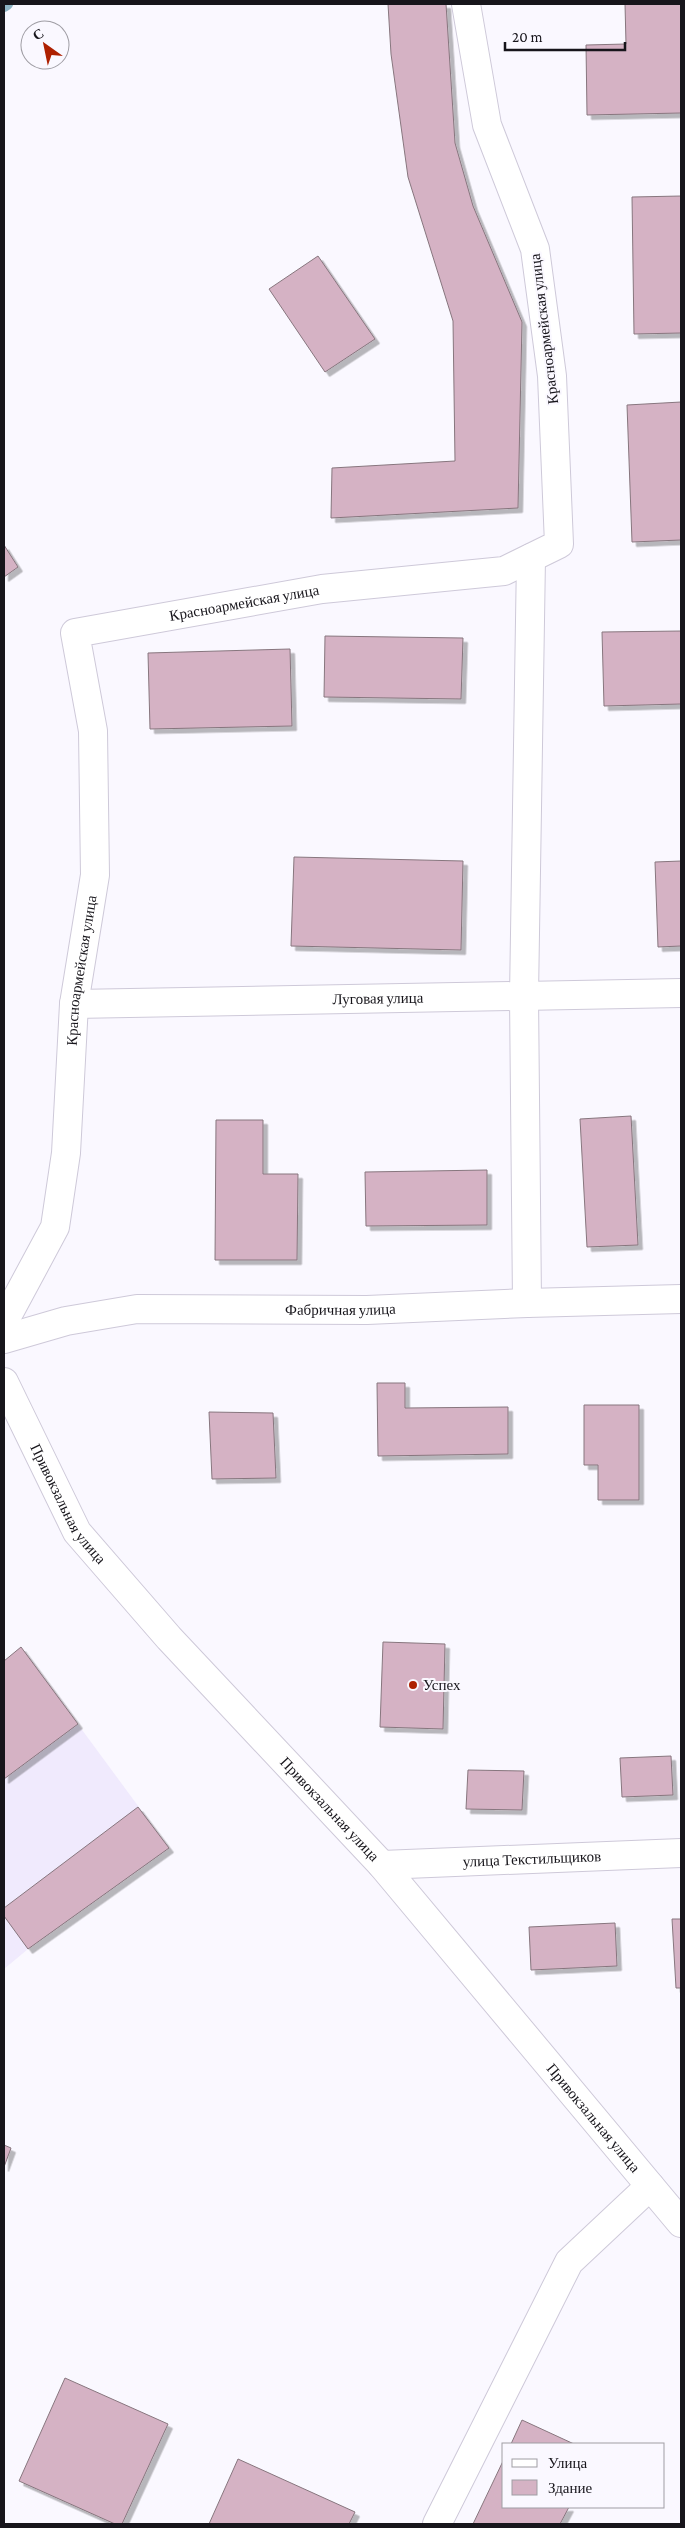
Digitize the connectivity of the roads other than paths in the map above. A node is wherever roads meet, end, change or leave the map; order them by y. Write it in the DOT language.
graph roads {
  1 [pos="466,4"];
  2 [pos="531,558"];
  3 [pos="681,993"];
  4 [pos="524,996"];
  5 [pos="74,1004"];
  6 [pos="681,1299"];
  7 [pos="527,1303"];
  8 [pos="4,1322"];
  9 [pos="4,1339"];
  10 [pos="4,1382"];
  11 [pos="681,1853"];
  12 [pos="382,1865"];
  13 [pos="650,2186"];
  14 [pos="681,2223"];
  15 [pos="437,2524"];
  1 -- 2 [label="street, Красноармейская улица"];
  2 -- 4 [label="street"];
  2 -- 5 [label="street, Красноармейская улица"];
  3 -- 4 [label="street, Луговая улица"];
  4 -- 5 [label="street, Луговая улица"];
  4 -- 7 [label="street"];
  5 -- 8 [label="street, Красноармейская улица"];
  6 -- 7 [label="street, Фабричная улица"];
  7 -- 9 [label="street, Фабричная улица"];
  10 -- 12 [label="street, Привокзальная улица"];
  11 -- 12 [label="street, улица Текстильщиков"];
  12 -- 13 [label="street, Привокзальная улица"];
  13 -- 14 [label="street, Привокзальная улица"];
  13 -- 15 [label="street"];
}
